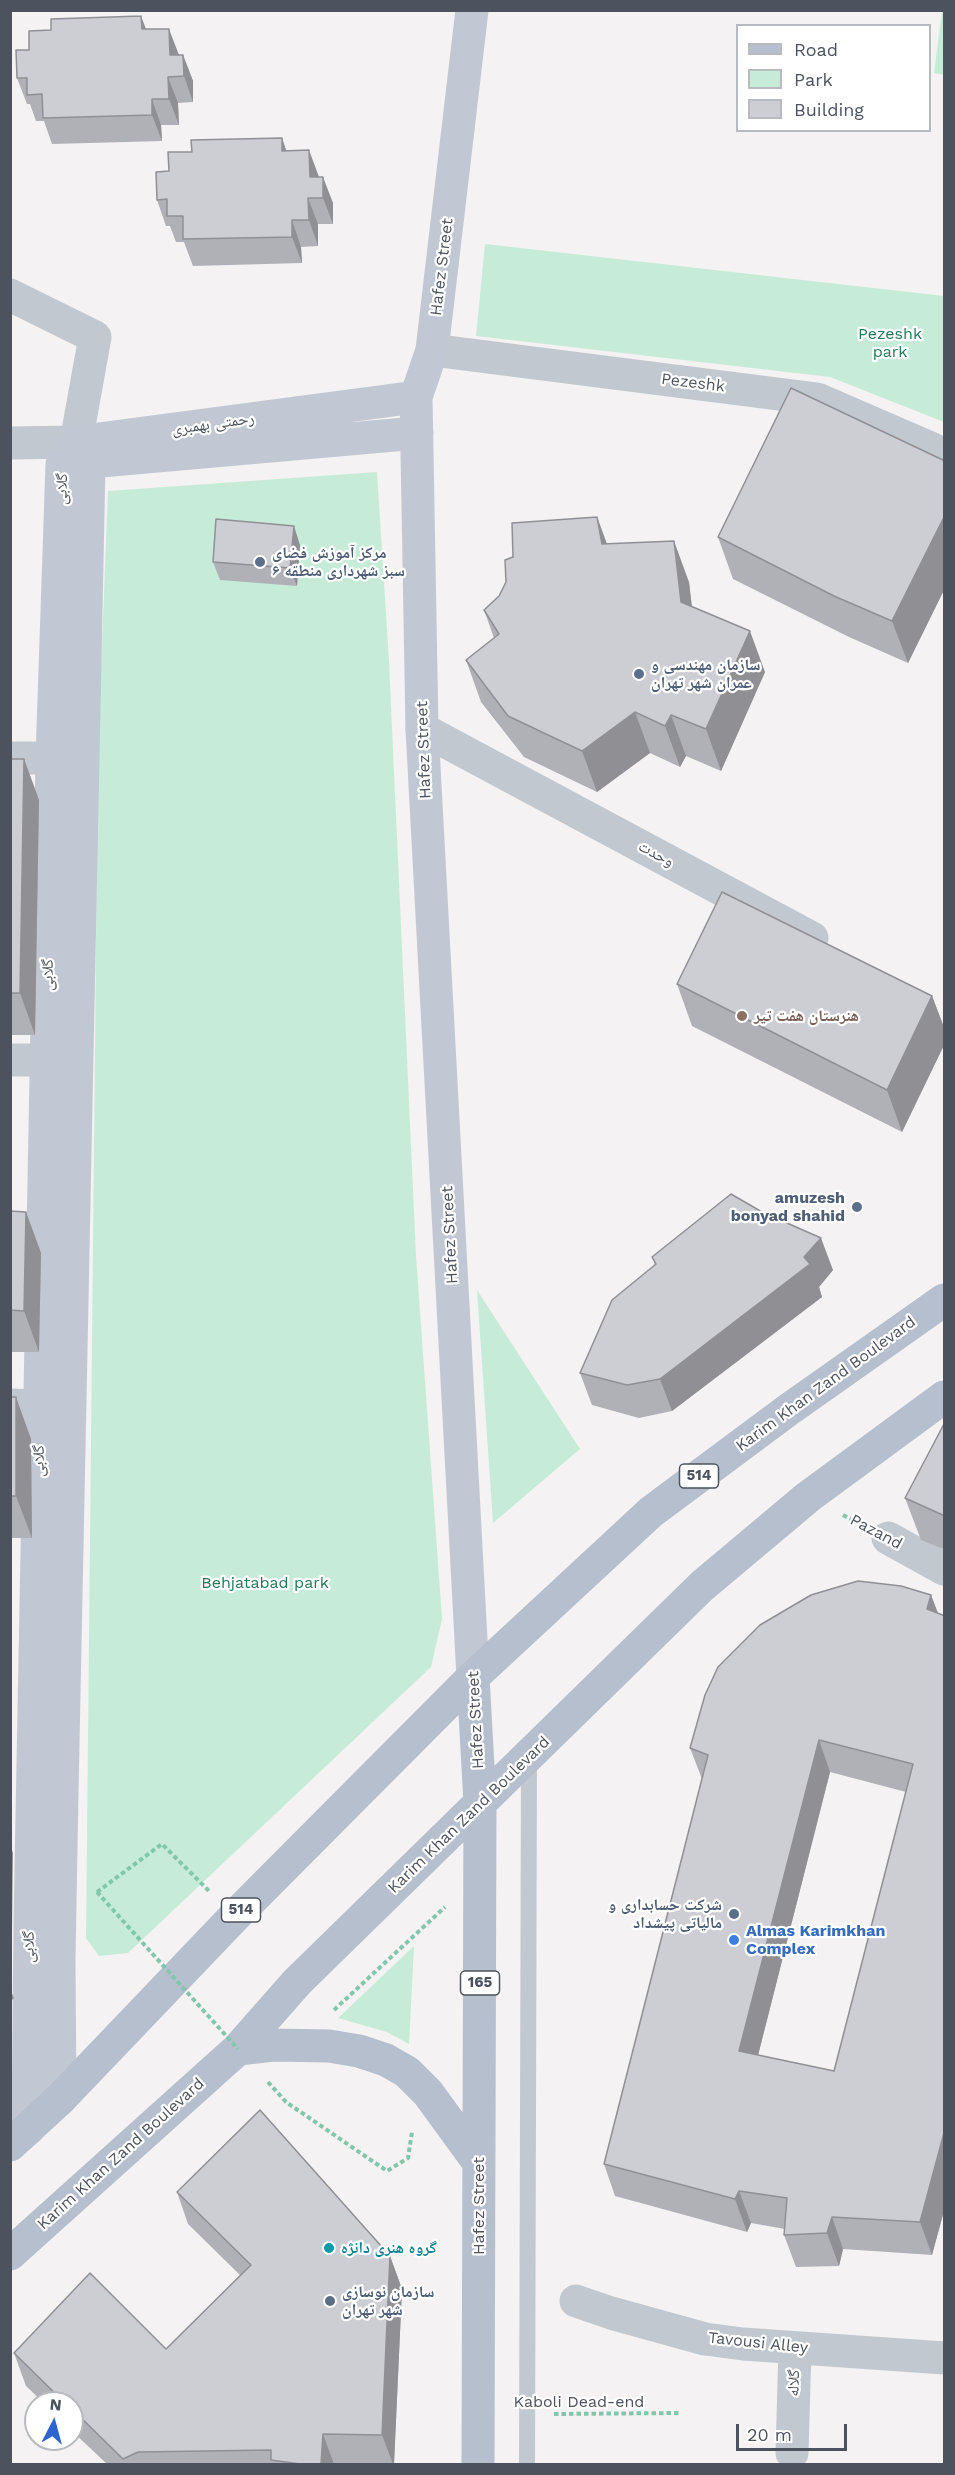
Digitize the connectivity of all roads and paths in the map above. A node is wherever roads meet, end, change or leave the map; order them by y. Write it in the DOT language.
graph roads {
  1 [pos="472,10"];
  2 [pos="10,296"];
  3 [pos="432,350"];
  4 [pos="416,397"];
  5 [pos="417,433"];
  6 [pos="10,443"];
  7 [pos="945,454"];
  8 [pos="76,457"];
  9 [pos="422,729"];
  10 [pos="10,758"];
  11 [pos="67,758"];
  12 [pos="838,952"];
  13 [pos="10,1060"];
  14 [pos="61,1060"];
  15 [pos="945,1300"];
  16 [pos="945,1397"];
  17 [pos="40,1406"];
  18 [pos="808,1497"];
  19 [pos="888,1538"];
  20 [pos="945,1569"];
  21 [pos="473,1677"];
  22 [pos="529,1756"];
  23 [pos="35,1792"];
  24 [pos="480,1803"];
  25 [pos="480,1873"];
  26 [pos="234,1917"];
  27 [pos="331,2013"];
  28 [pos="238,2049"];
  29 [pos="60,2099"];
  30 [pos="286,2102"];
  31 [pos="413,2121"];
  32 [pos="19,2137"];
  33 [pos="479,2163"];
  34 [pos="10,2254"];
  35 [pos="576,2301"];
  36 [pos="795,2348"];
  37 [pos="945,2358"];
  38 [pos="680,2413"];
  39 [pos="527,2414"];
  40 [pos="792,2453"];
  41 [pos="478,2464"];
  42 [pos="527,2464"];
  1 -- 3 [label="street, Hafez Street / 165"];
  2 -- 8 [label="street"];
  3 -- 4 [label="street, Hafez Street / 165"];
  3 -- 7 [label="street, Pezeshk"];
  4 -- 5 [label="street, Hafez Street / 165"];
  4 -- 8 [label="street, رحمتی بهمبری"];
  5 -- 8 [label="street, رحمتی بهمبری"];
  5 -- 9 [label="street, Hafez Street / 165"];
  6 -- 8 [label="street, رحمتی بهمبری"];
  8 -- 11 [label="street, گلابی"];
  9 -- 12 [label="street, وحدت"];
  9 -- 21 [label="street, Hafez Street / 165"];
  10 -- 11 [label="street"];
  11 -- 14 [label="street, گلابی"];
  13 -- 14 [label="street"];
  14 -- 17 [label="street, گلابی"];
  15 -- 21 [label="main road, Karim Khan Zand Boulevard / 514"];
  16 -- 18 [label="main road, Karim Khan Zand Boulevard"];
  17 -- 23 [label="street, گلابی"];
  18 -- 19 [label="path, Pazand"];
  18 -- 22 [label="main road, Karim Khan Zand Boulevard"];
  19 -- 20 [label="street, Pazand"];
  21 -- 24 [label="main road, Hafez Street / 165"];
  21 -- 26 [label="main road, Karim Khan Zand Boulevard / 514"];
  22 -- 24 [label="main road, Karim Khan Zand Boulevard"];
  22 -- 39 [label="lane"];
  23 -- 29 [label="street, گلابی"];
  23 -- 32 [label="street, گلابی"];
  24 -- 25 [label="main road, Hafez Street / 165"];
  24 -- 28 [label="main road, Karim Khan Zand Boulevard"];
  25 -- 27 [label="path"];
  25 -- 33 [label="main road, Hafez Street / 165"];
  26 -- 28 [label="path, bridge"];
  26 -- 29 [label="main road, Karim Khan Zand Boulevard / 514"];
  28 -- 33 [label="main road"];
  28 -- 34 [label="main road, Karim Khan Zand Boulevard"];
  29 -- 32 [label="main road, Karim Khan Zand Boulevard / 514"];
  30 -- 31 [label="path"];
  33 -- 41 [label="main road, Hafez Street / 165"];
  35 -- 36 [label="street, Tavousi Alley"];
  36 -- 37 [label="street, Tavousi Alley"];
  36 -- 40 [label="street, گلاله"];
  38 -- 39 [label="path, Kaboli Dead-end"];
  39 -- 42 [label="lane"];
}
